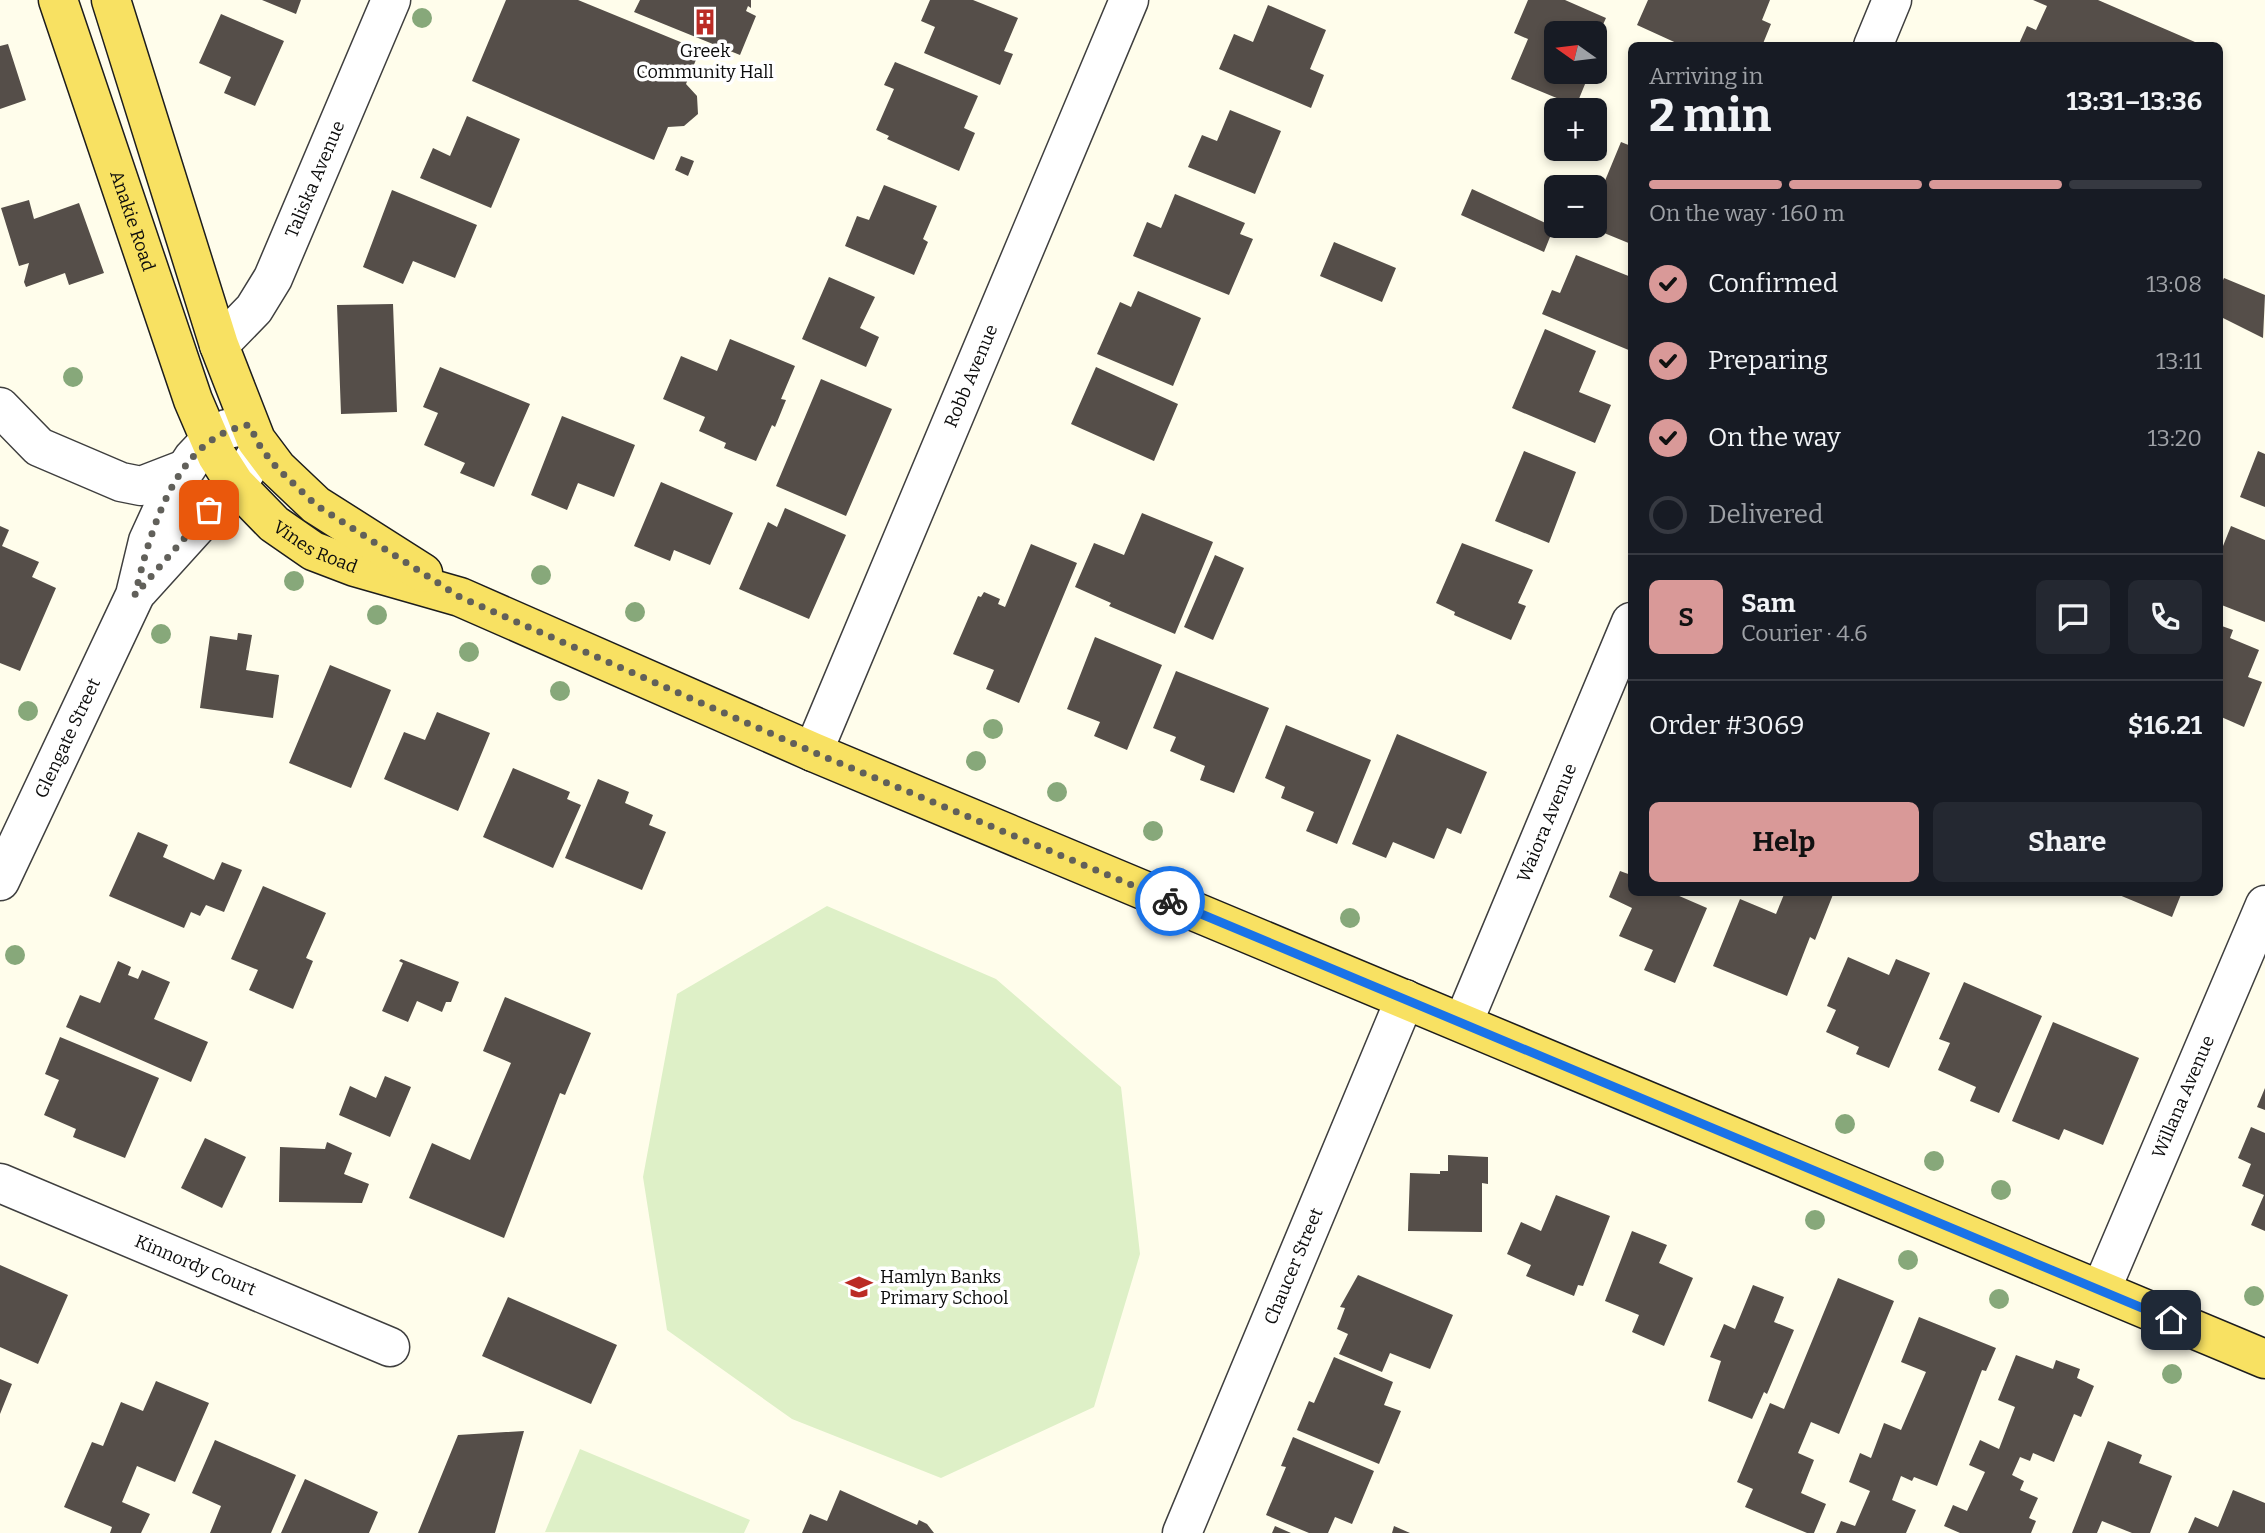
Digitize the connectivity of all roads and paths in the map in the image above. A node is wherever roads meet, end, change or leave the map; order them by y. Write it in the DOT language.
graph roads {
  1 [pos="58,0"];
  2 [pos="111,0"];
  3 [pos="391,0"];
  4 [pos="1129,0"];
  5 [pos="1892,0"];
  6 [pos="1875,42"];
  7 [pos="219,345"];
  8 [pos="0,407"];
  9 [pos="255,436"];
  10 [pos="211,440"];
  11 [pos="185,469"];
  12 [pos="235,484"];
  13 [pos="135,595"];
  14 [pos="460,597"];
  15 [pos="1628,629"];
  16 [pos="813,752"];
  17 [pos="0,881"];
  18 [pos="2265,905"];
  19 [pos="1405,999"];
  20 [pos="1462,1023"];
  21 [pos="0,1183"];
  22 [pos="2101,1290"];
  23 [pos="390,1347"];
  24 [pos="2265,1359"];
  25 [pos="1182,1533"];
  1 -- 10 [label="main road, Anakie Road"];
  2 -- 7 [label="main road"];
  3 -- 7 [label="street, Taliska Avenue"];
  4 -- 16 [label="street, Robb Avenue"];
  5 -- 6 [label="street"];
  7 -- 9 [label="main road"];
  8 -- 11 [label="street"];
  9 -- 10 [label="street, Glengate Street"];
  9 -- 12 [label="street, Glengate Street"];
  9 -- 14 [label="main road, Vines Road"];
  10 -- 11 [label="street, Glengate Street"];
  10 -- 12 [label="main road, Vines Road"];
  11 -- 13 [label="street, Glengate Street"];
  12 -- 13 [label="street, Glengate Street"];
  12 -- 14 [label="main road, Vines Road"];
  13 -- 17 [label="street, Glengate Street"];
  14 -- 16 [label="main road, Vines Road"];
  15 -- 20 [label="street, Waiora Avenue"];
  16 -- 19 [label="main road, Vines Road"];
  18 -- 22 [label="street, Willana Avenue"];
  19 -- 20 [label="main road, Vines Road"];
  19 -- 25 [label="street, Chaucer Street"];
  20 -- 22 [label="main road, Vines Road"];
  21 -- 23 [label="street, Kinnordy Court"];
  22 -- 24 [label="main road, Vines Road"];
}
